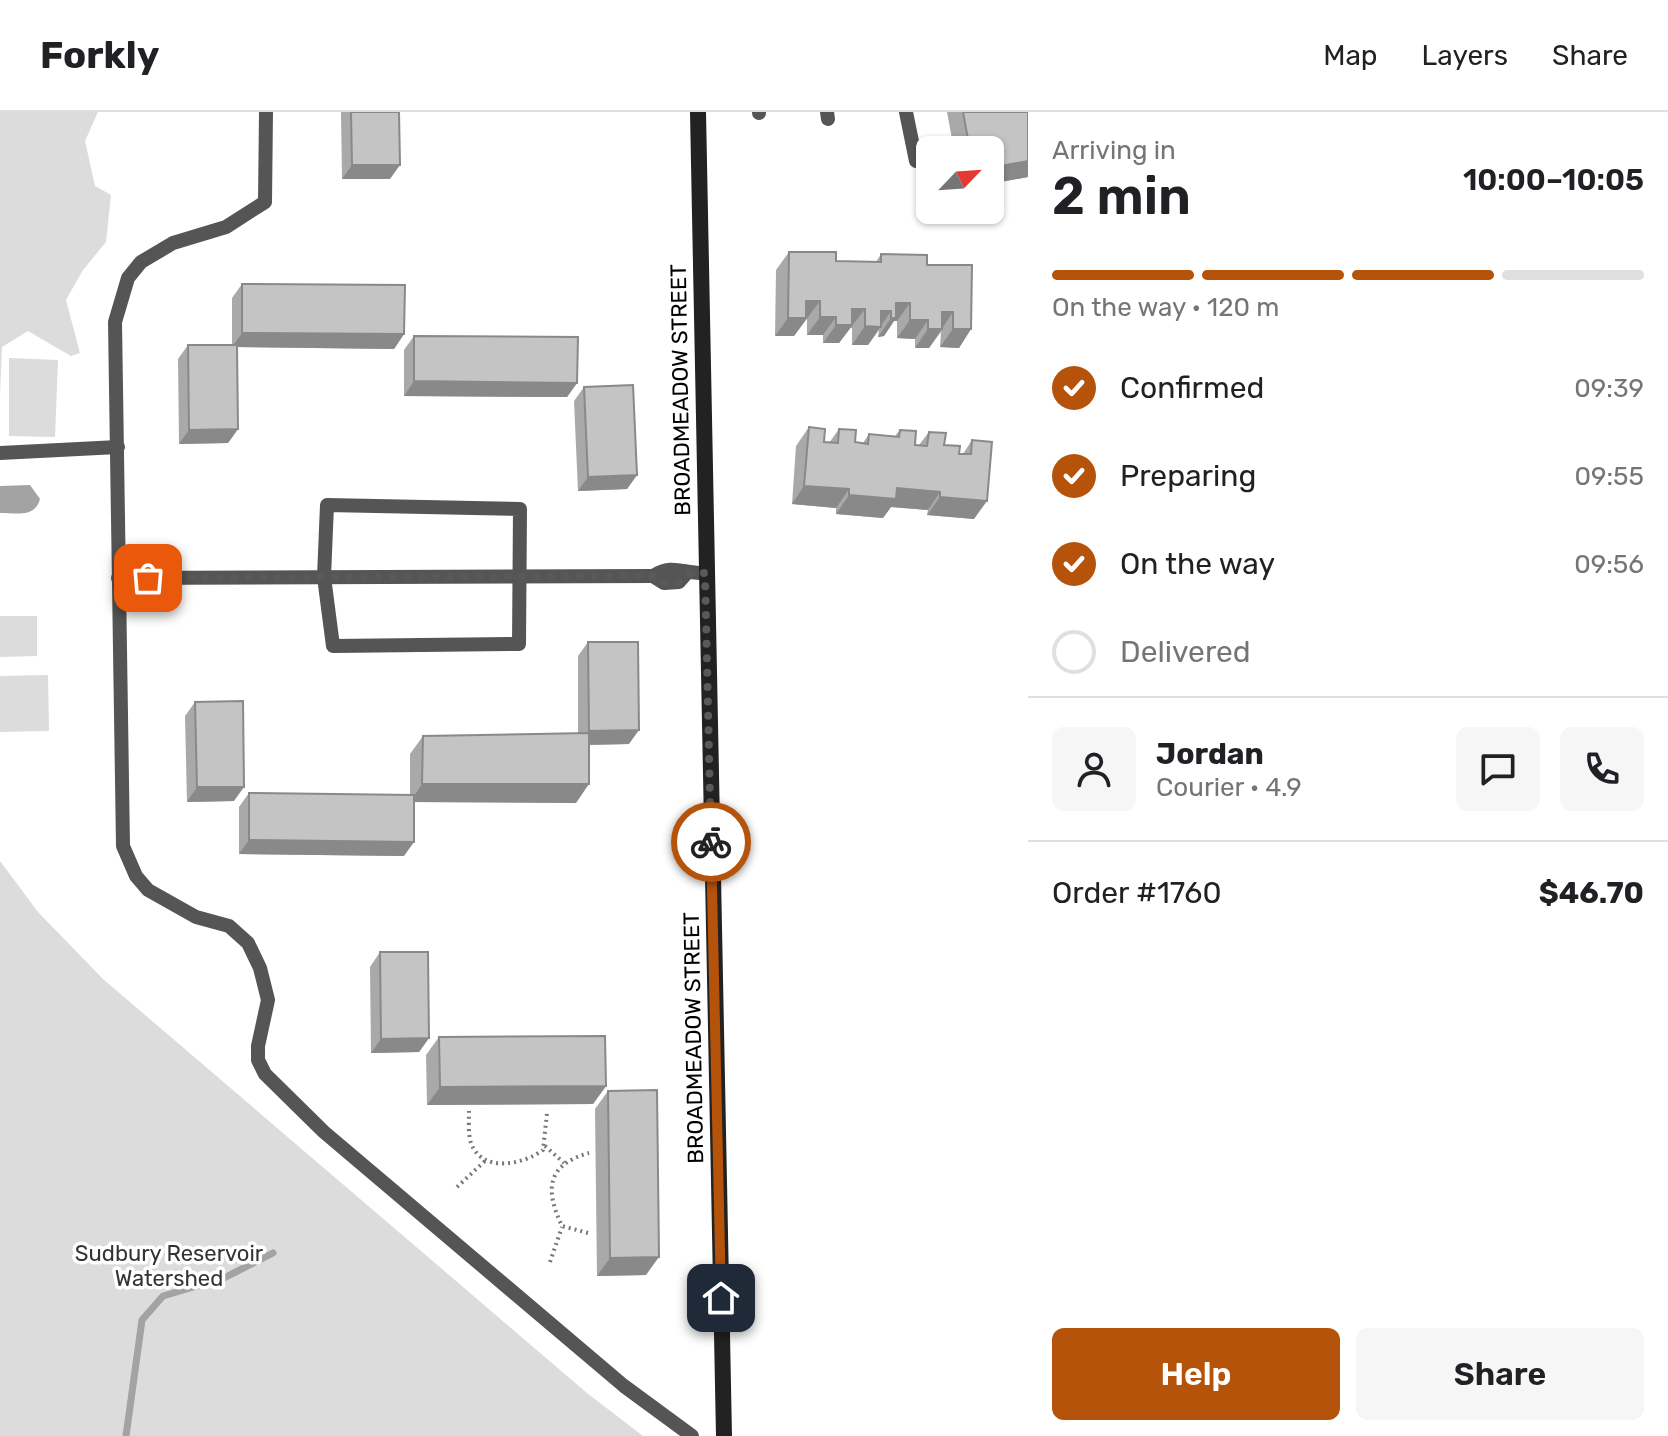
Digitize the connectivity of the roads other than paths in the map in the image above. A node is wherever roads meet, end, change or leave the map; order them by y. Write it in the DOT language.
graph roads {
  1 [pos="266,112"];
  2 [pos="698,112"];
  3 [pos="906,112"];
  4 [pos="916,161"];
  5 [pos="118,447"];
  6 [pos="0,453"];
  7 [pos="705,573"];
  8 [pos="519,576"];
  9 [pos="324,577"];
  10 [pos="118,578"];
  11 [pos="692,1436"];
  12 [pos="724,1436"];
  1 -- 5 [label="lane"];
  2 -- 7 [label="street, BROADMEADOW STREET"];
  3 -- 4 [label="lane"];
  5 -- 6 [label="lane"];
  5 -- 10 [label="lane"];
  7 -- 8 [label="lane"];
  7 -- 12 [label="street, BROADMEADOW STREET"];
  8 -- 9 [label="lane"];
  8 -- 9 [label="lane"];
  8 -- 9 [label="lane"];
  9 -- 10 [label="lane"];
  10 -- 11 [label="lane"];
}
